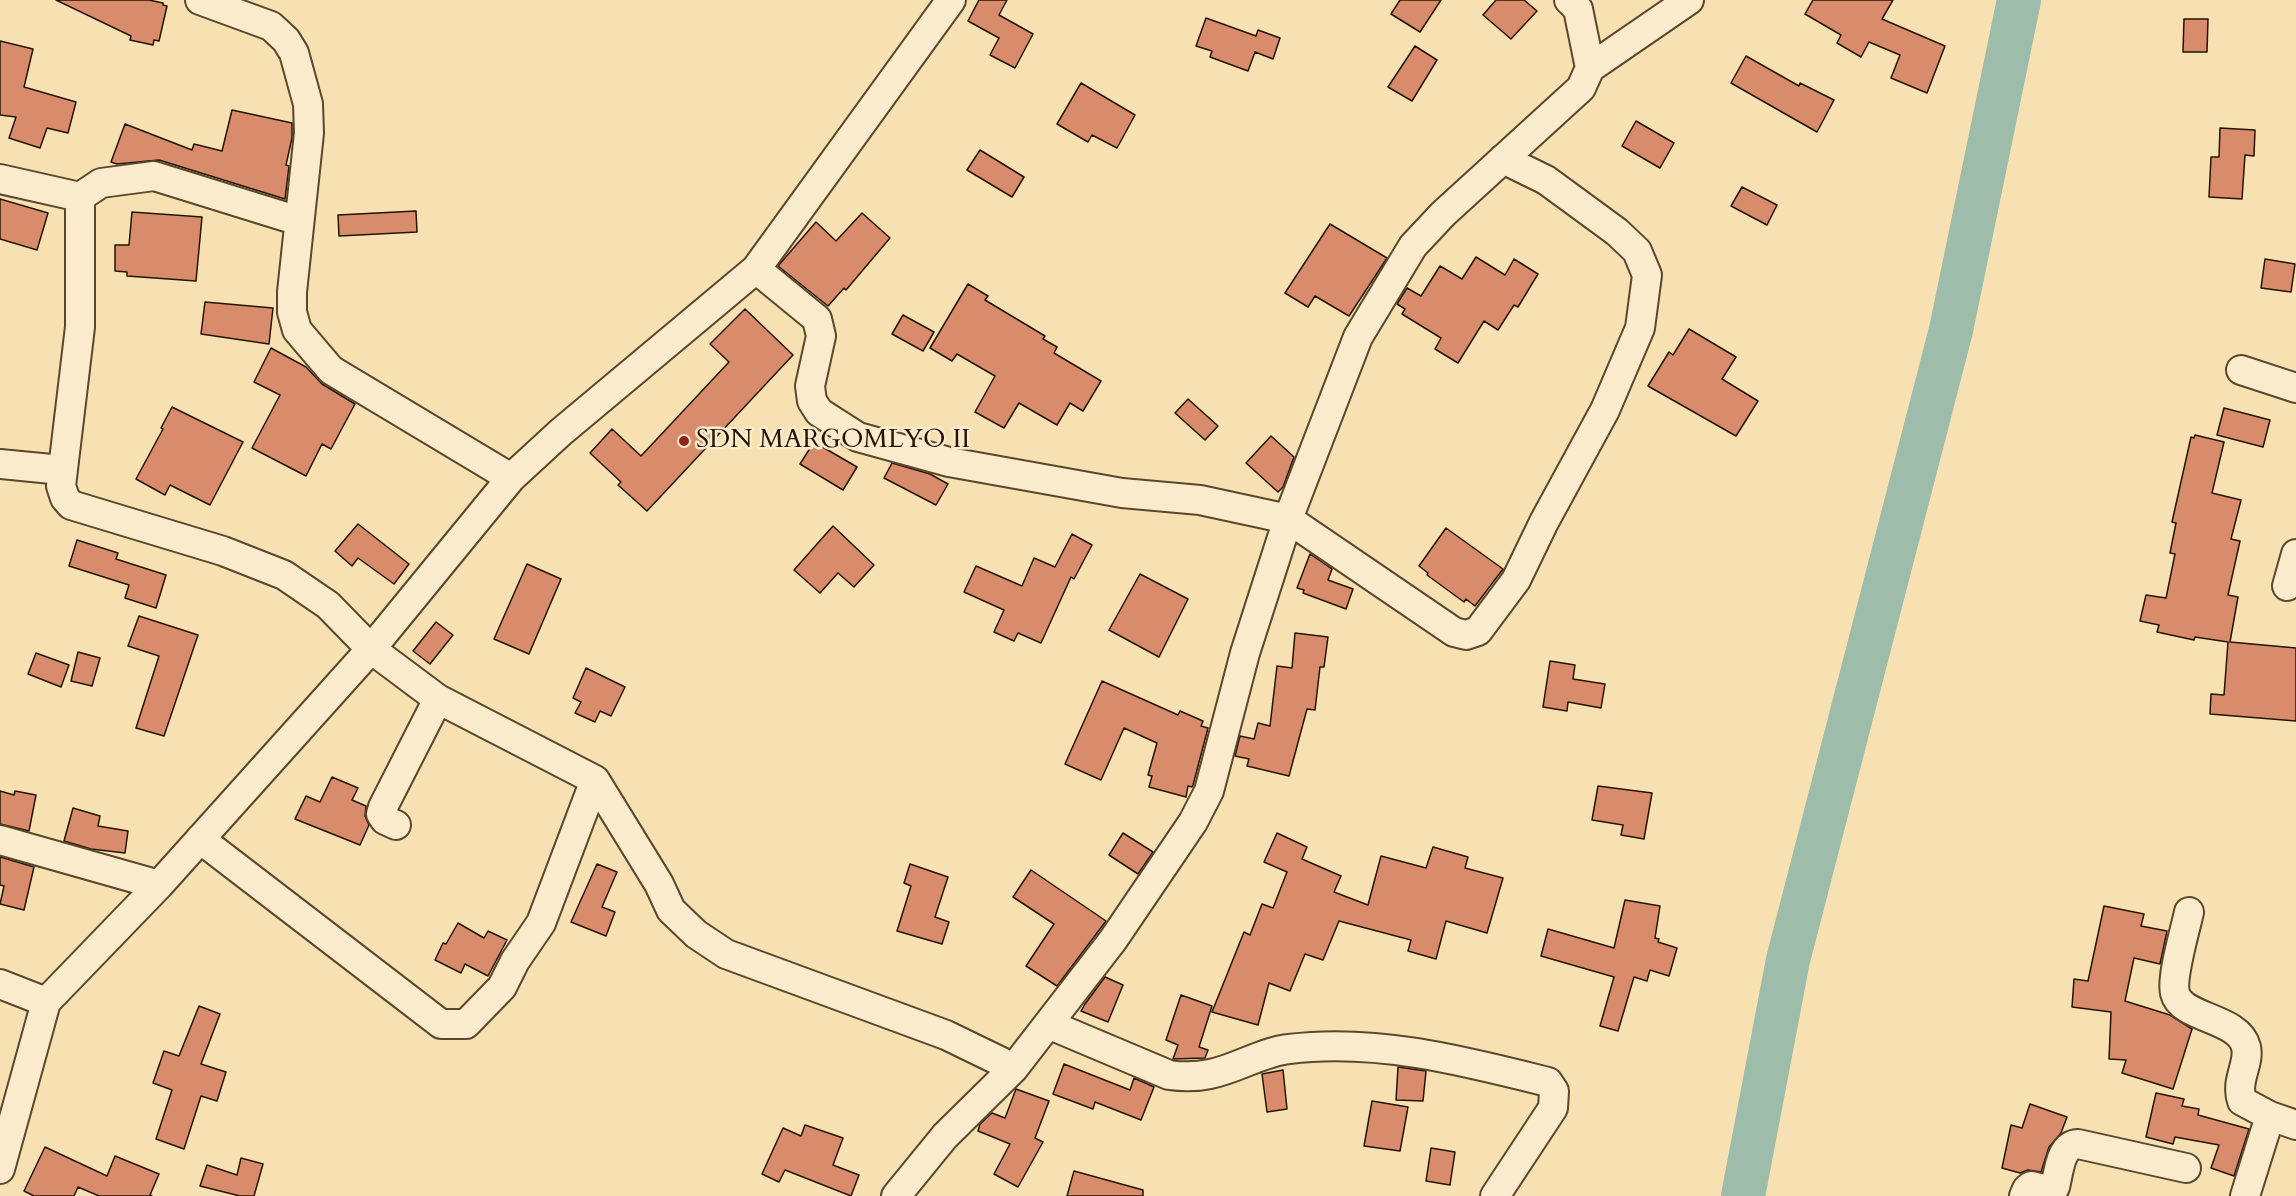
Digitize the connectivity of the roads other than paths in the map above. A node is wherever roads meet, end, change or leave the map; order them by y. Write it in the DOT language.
graph roads {
  1 [pos="200,0"];
  2 [pos="951,0"];
  3 [pos="1569,0"];
  4 [pos="1689,0"];
  5 [pos="1590,68"];
  6 [pos="1503,159"];
  7 [pos="0,179"];
  8 [pos="80,197"];
  9 [pos="299,221"];
  10 [pos="756,269"];
  11 [pos="2241,370"];
  12 [pos="2296,388"];
  13 [pos="0,464"];
  14 [pos="62,470"];
  15 [pos="511,478"];
  16 [pos="1288,519"];
  17 [pos="2296,554"];
  18 [pos="2287,586"];
  19 [pos="371,649"];
  20 [pos="438,699"];
  21 [pos="595,780"];
  22 [pos="396,825"];
  23 [pos="200,839"];
  24 [pos="0,840"];
  25 [pos="159,885"];
  26 [pos="2189,912"];
  27 [pos="0,984"];
  28 [pos="46,1002"];
  29 [pos="1048,1024"];
  30 [pos="1014,1068"];
  31 [pos="2283,1120"];
  32 [pos="2186,1168"];
  33 [pos="0,1169"];
  34 [pos="896,1196"];
  35 [pos="1495,1196"];
  36 [pos="2024,1196"];
  37 [pos="2244,1196"];
  1 -- 9 [label="street"];
  2 -- 10 [label="street"];
  3 -- 5 [label="street"];
  4 -- 5 [label="street"];
  5 -- 6 [label="street"];
  6 -- 16 [label="street"];
  6 -- 16 [label="street"];
  7 -- 8 [label="street"];
  8 -- 9 [label="street"];
  8 -- 14 [label="street"];
  9 -- 15 [label="street"];
  10 -- 15 [label="street"];
  10 -- 16 [label="street"];
  11 -- 12 [label="street"];
  13 -- 14 [label="street"];
  14 -- 19 [label="street"];
  15 -- 19 [label="street"];
  16 -- 29 [label="street"];
  17 -- 18 [label="street"];
  19 -- 20 [label="street"];
  19 -- 23 [label="street"];
  20 -- 21 [label="street"];
  20 -- 22 [label="street"];
  21 -- 23 [label="street"];
  21 -- 30 [label="street"];
  23 -- 25 [label="street"];
  24 -- 25 [label="street"];
  25 -- 28 [label="street"];
  26 -- 31 [label="street"];
  27 -- 28 [label="street"];
  28 -- 33 [label="street"];
  29 -- 30 [label="street"];
  29 -- 35 [label="street"];
  30 -- 34 [label="street"];
  31 -- 37 [label="street"];
  32 -- 36 [label="street"];
}
